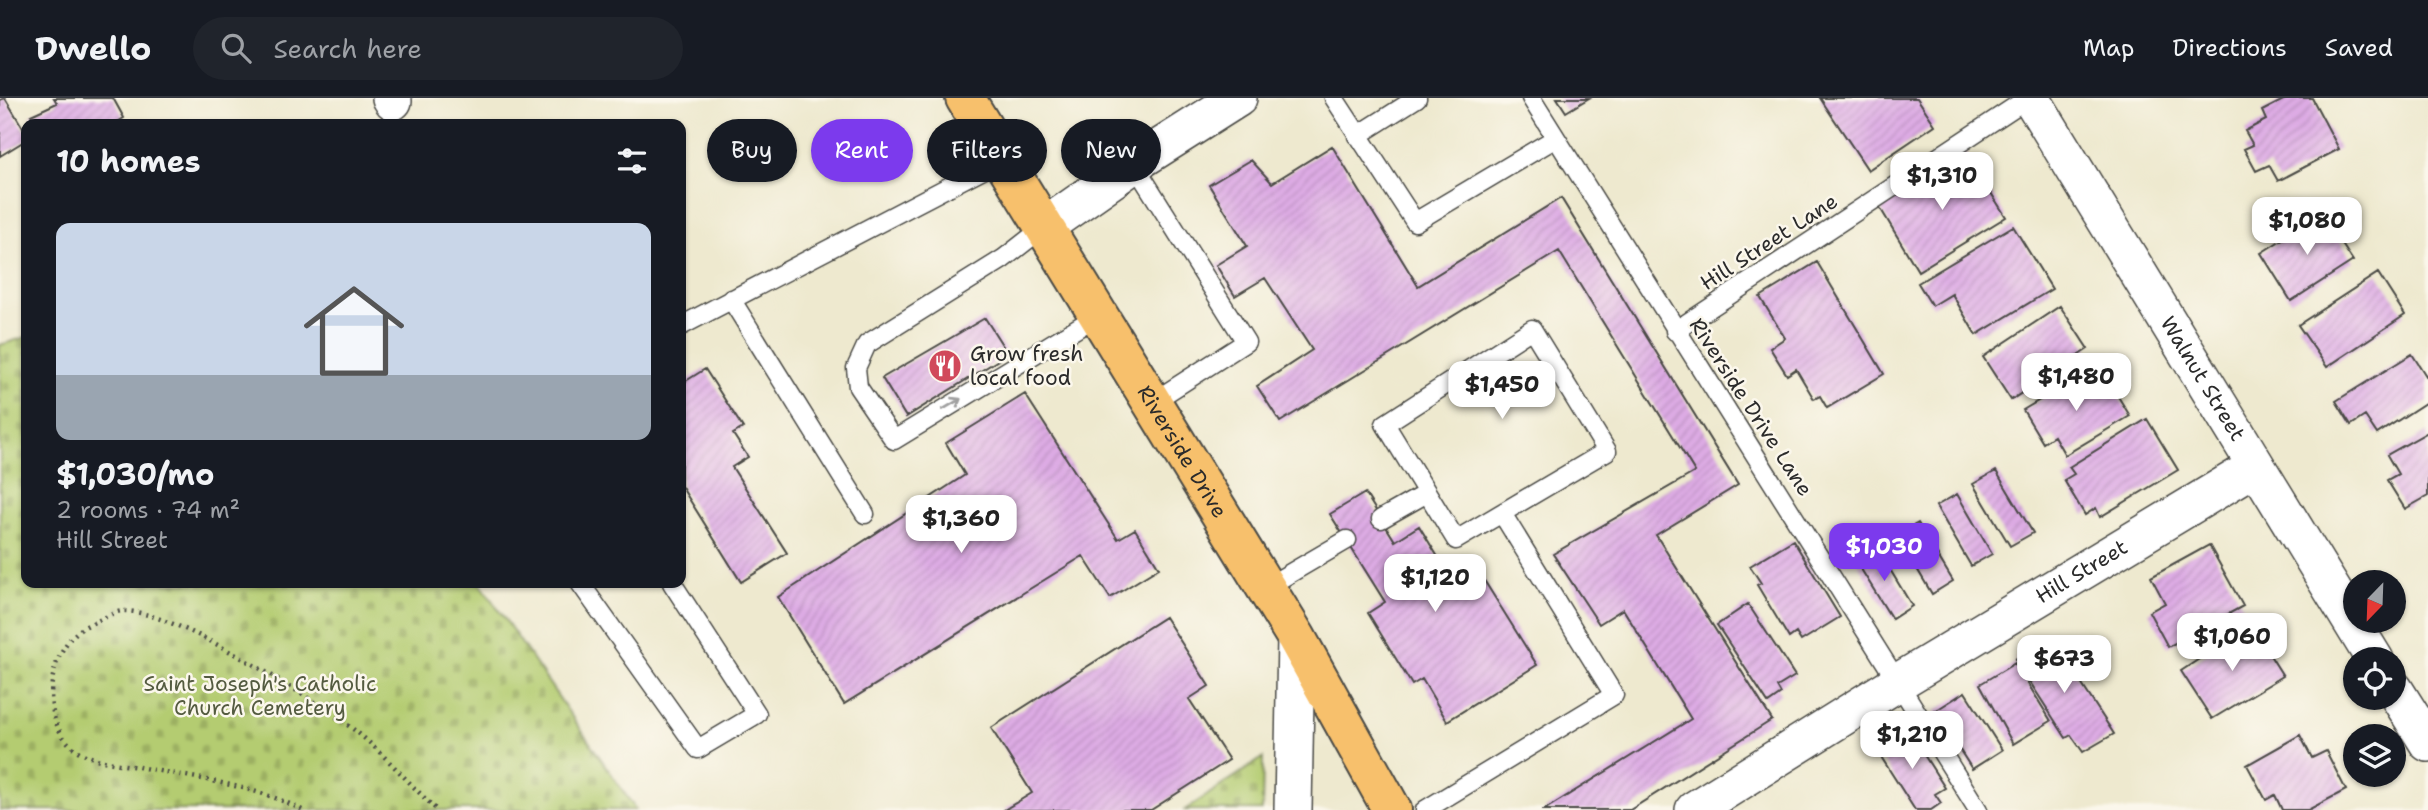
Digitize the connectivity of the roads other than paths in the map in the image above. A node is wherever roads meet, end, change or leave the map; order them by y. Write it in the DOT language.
graph roads {
  1 [pos="965,98"];
  2 [pos="1238,98"];
  3 [pos="1334,98"];
  4 [pos="1417,98"];
  5 [pos="1531,98"];
  6 [pos="2029,98"];
  7 [pos="978,119"];
  8 [pos="1357,136"];
  9 [pos="1556,138"];
  10 [pos="1161,147"];
  11 [pos="957,182"];
  12 [pos="1016,182"];
  13 [pos="1108,182"];
  14 [pos="1145,182"];
  15 [pos="1044,227"];
  16 [pos="731,299"];
  17 [pos="1097,316"];
  18 [pos="686,323"];
  19 [pos="1675,331"];
  20 [pos="1151,403"];
  21 [pos="2255,467"];
  22 [pos="1427,492"];
  23 [pos="865,514"];
  24 [pos="1503,515"];
  25 [pos="1381,519"];
  26 [pos="1347,540"];
  27 [pos="584,588"];
  28 [pos="675,588"];
  29 [pos="1265,588"];
  30 [pos="1296,637"];
  31 [pos="2367,647"];
  32 [pos="1900,681"];
  33 [pos="2406,708"];
  34 [pos="2428,743"];
  35 [pos="1293,810"];
  36 [pos="1392,810"];
  37 [pos="1425,810"];
  38 [pos="1694,810"];
  39 [pos="1978,810"];
  1 -- 7 [label="main road, Riverside Drive"];
  2 -- 10 [label="street"];
  3 -- 8 [label="lane"];
  4 -- 8 [label="lane"];
  5 -- 9 [label="lane, Riverside Drive Lane"];
  6 -- 19 [label="lane, Hill Street Lane"];
  6 -- 21 [label="street, Walnut Street"];
  8 -- 9 [label="lane"];
  9 -- 19 [label="lane, Riverside Drive Lane"];
  11 -- 16 [label="lane"];
  12 -- 15 [label="main road, Riverside Drive"];
  13 -- 15 [label="street"];
  14 -- 20 [label="lane"];
  15 -- 17 [label="main road, Riverside Drive"];
  15 -- 17 [label="lane, one-way"];
  16 -- 18 [label="lane"];
  16 -- 23 [label="lane"];
  17 -- 20 [label="main road, Riverside Drive"];
  19 -- 32 [label="lane, Riverside Drive Lane"];
  20 -- 29 [label="main road, Riverside Drive"];
  21 -- 31 [label="street, Walnut Street"];
  21 -- 32 [label="street, Hill Street"];
  22 -- 24 [label="lane"];
  22 -- 24 [label="lane"];
  22 -- 25 [label="lane"];
  24 -- 37 [label="lane"];
  26 -- 29 [label="lane"];
  27 -- 28 [label="lane"];
  29 -- 30 [label="main road, Riverside Drive"];
  30 -- 35 [label="street"];
  30 -- 36 [label="main road, Riverside Drive"];
  32 -- 38 [label="street, Hill Street"];
  32 -- 39 [label="lane, Riverside Drive Lane"];
  33 -- 34 [label="street"];
}
